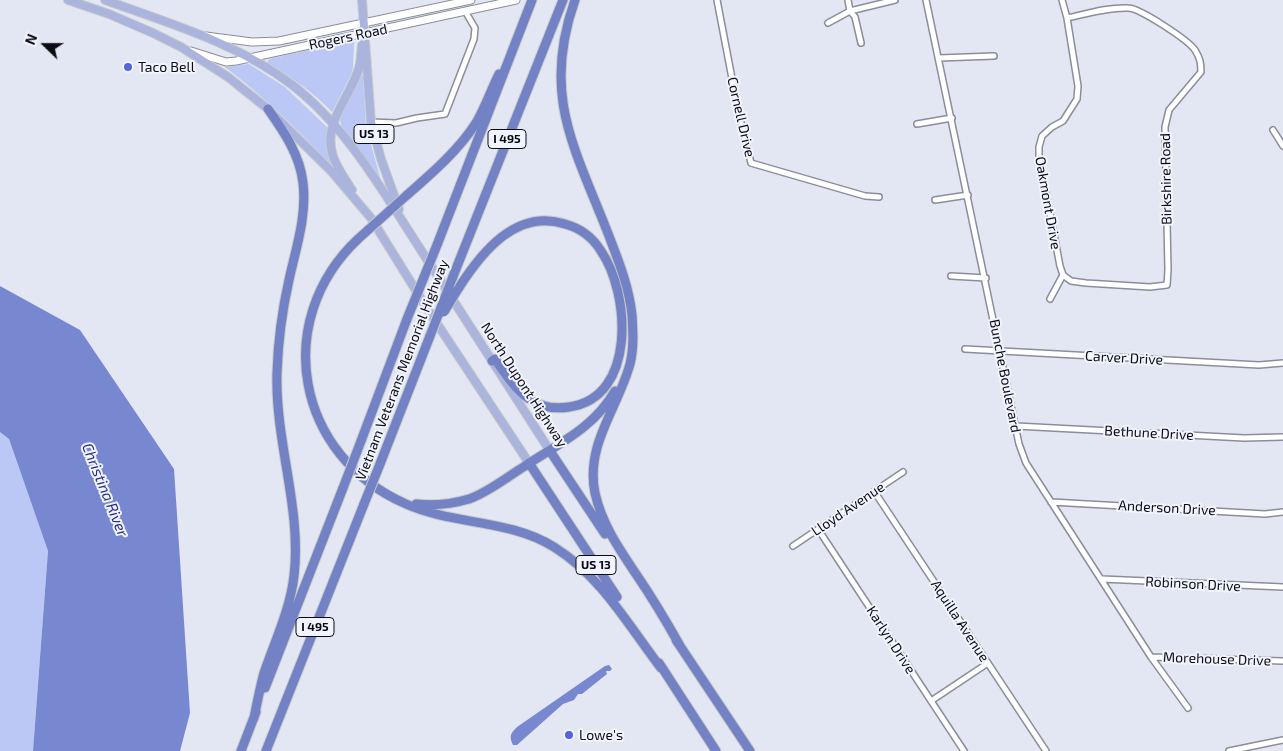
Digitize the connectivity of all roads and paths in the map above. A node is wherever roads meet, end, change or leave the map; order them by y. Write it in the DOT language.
graph roads {
  1 [pos="68,0"];
  2 [pos="105,0"];
  3 [pos="362,0"];
  4 [pos="471,0"];
  5 [pos="514,0"];
  6 [pos="532,0"];
  7 [pos="562,0"];
  8 [pos="576,0"];
  9 [pos="717,0"];
  10 [pos="848,0"];
  11 [pos="895,0"];
  12 [pos="926,0"];
  13 [pos="1062,0"];
  14 [pos="466,11"];
  15 [pos="850,11"];
  16 [pos="1067,18"];
  17 [pos="363,23"];
  18 [pos="828,23"];
  19 [pos="520,31"];
  20 [pos="195,34"];
  21 [pos="364,34"];
  22 [pos="861,43"];
  23 [pos="181,47"];
  24 [pos="994,56"];
  25 [pos="250,58"];
  26 [pos="939,58"];
  27 [pos="268,109"];
  28 [pos="952,118"];
  29 [pos="371,122"];
  30 [pos="333,123"];
  31 [pos="917,124"];
  32 [pos="1274,130"];
  33 [pos="1283,146"];
  34 [pos="968,195"];
  35 [pos="879,197"];
  36 [pos="935,200"];
  37 [pos="371,218"];
  38 [pos="407,229"];
  39 [pos="1063,275"];
  40 [pos="951,276"];
  41 [pos="986,278"];
  42 [pos="1050,299"];
  43 [pos="633,332"];
  44 [pos="430,336"];
  45 [pos="965,349"];
  46 [pos="1001,352"];
  47 [pos="492,361"];
  48 [pos="1283,363"];
  49 [pos="1016,426"];
  50 [pos="1283,437"];
  51 [pos="550,451"];
  52 [pos="529,463"];
  53 [pos="903,472"];
  54 [pos="874,491"];
  55 [pos="388,495"];
  56 [pos="1051,502"];
  57 [pos="1283,512"];
  58 [pos="818,529"];
  59 [pos="792,546"];
  60 [pos="1102,579"];
  61 [pos="1283,587"];
  62 [pos="679,644"];
  63 [pos="1151,657"];
  64 [pos="1283,661"];
  65 [pos="988,663"];
  66 [pos="662,668"];
  67 [pos="931,701"];
  68 [pos="1188,708"];
  69 [pos="254,718"];
  70 [pos="1283,740"];
  71 [pos="241,751"];
  72 [pos="266,751"];
  73 [pos="716,751"];
  74 [pos="750,751"];
  75 [pos="964,751"];
  76 [pos="1046,751"];
  77 [pos="1229,751"];
  1 -- 23 [label="main road"];
  2 -- 20 [label="main road, North Dupont Highway"];
  3 -- 17 [label="main road, US 13"];
  4 -- 17 [label="street, Rogers Road"];
  5 -- 14 [label="street, Rogers Road"];
  6 -- 19 [label="highway, Vietnam Veterans Memorial Highway / I 495"];
  7 -- 44 [label="highway, Vietnam Veterans Memorial Highway / I 495, bridge"];
  8 -- 43 [label="highway"];
  9 -- 35 [label="street, Cornell Drive"];
  10 -- 15 [label="street"];
  11 -- 15 [label="street"];
  12 -- 26 [label="street, Bunche Boulevard"];
  13 -- 16 [label="street, Oakmont Drive"];
  14 -- 21 [label="street, Rogers Road"];
  14 -- 29 [label="street"];
  15 -- 18 [label="street"];
  15 -- 22 [label="street"];
  16 -- 39 [label="street, Oakmont Drive"];
  16 -- 39 [label="street, Birkshire Road"];
  17 -- 20 [label="street, Rogers Road"];
  17 -- 21 [label="main road, US 13"];
  19 -- 55 [label="highway, bridge"];
  19 -- 69 [label="highway, Vietnam Veterans Memorial Highway / I 495, bridge"];
  20 -- 25 [label="main road, North Dupont Highway"];
  21 -- 25 [label="street, Rogers Road"];
  21 -- 29 [label="main road, US 13"];
  21 -- 30 [label="main road, US 13"];
  23 -- 25 [label="street, Rogers Road"];
  23 -- 27 [label="main road"];
  24 -- 26 [label="street"];
  25 -- 30 [label="main road, North Dupont Highway"];
  26 -- 28 [label="street, Bunche Boulevard"];
  27 -- 37 [label="main road"];
  27 -- 69 [label="highway"];
  28 -- 31 [label="street"];
  28 -- 34 [label="street, Bunche Boulevard"];
  29 -- 38 [label="main road, US 13"];
  30 -- 37 [label="main road, US 13"];
  30 -- 38 [label="main road, North Dupont Highway"];
  32 -- 33 [label="street"];
  34 -- 36 [label="street"];
  34 -- 41 [label="street, Bunche Boulevard"];
  37 -- 52 [label="main road, US 13"];
  38 -- 47 [label="main road, North Dupont Highway / US 13"];
  39 -- 42 [label="street"];
  40 -- 41 [label="street"];
  41 -- 46 [label="street, Bunche Boulevard"];
  43 -- 51 [label="highway"];
  43 -- 62 [label="highway"];
  44 -- 47 [label="highway, bridge"];
  44 -- 72 [label="highway, Vietnam Veterans Memorial Highway / I 495, bridge"];
  45 -- 46 [label="street, Carver Drive"];
  46 -- 48 [label="street, Carver Drive"];
  46 -- 49 [label="street, Bunche Boulevard"];
  47 -- 51 [label="main road, North Dupont Highway / US 13"];
  49 -- 50 [label="street, Bethune Drive"];
  49 -- 56 [label="street, Bunche Boulevard"];
  51 -- 52 [label="highway"];
  51 -- 62 [label="highway, North Dupont Highway / US 13"];
  52 -- 55 [label="highway"];
  52 -- 66 [label="highway, US 13"];
  53 -- 54 [label="street, Lloyd Avenue"];
  54 -- 58 [label="street, Lloyd Avenue"];
  54 -- 65 [label="street, Aquilla Avenue"];
  55 -- 66 [label="highway"];
  56 -- 57 [label="street, Anderson Drive"];
  56 -- 60 [label="street, Bunche Boulevard"];
  58 -- 59 [label="street, Lloyd Avenue"];
  58 -- 67 [label="street, Karlyn Drive"];
  60 -- 61 [label="street, Robinson Drive"];
  60 -- 63 [label="street, Bunche Boulevard"];
  62 -- 74 [label="highway, North Dupont Highway / US 13"];
  63 -- 64 [label="street, Morehouse Drive"];
  63 -- 68 [label="street, Bunche Boulevard"];
  65 -- 67 [label="street"];
  65 -- 76 [label="street, Aquilla Avenue"];
  66 -- 73 [label="highway, US 13"];
  67 -- 75 [label="street, Karlyn Drive"];
  69 -- 71 [label="highway, Vietnam Veterans Memorial Highway / I 495"];
  70 -- 77 [label="street"];
}
